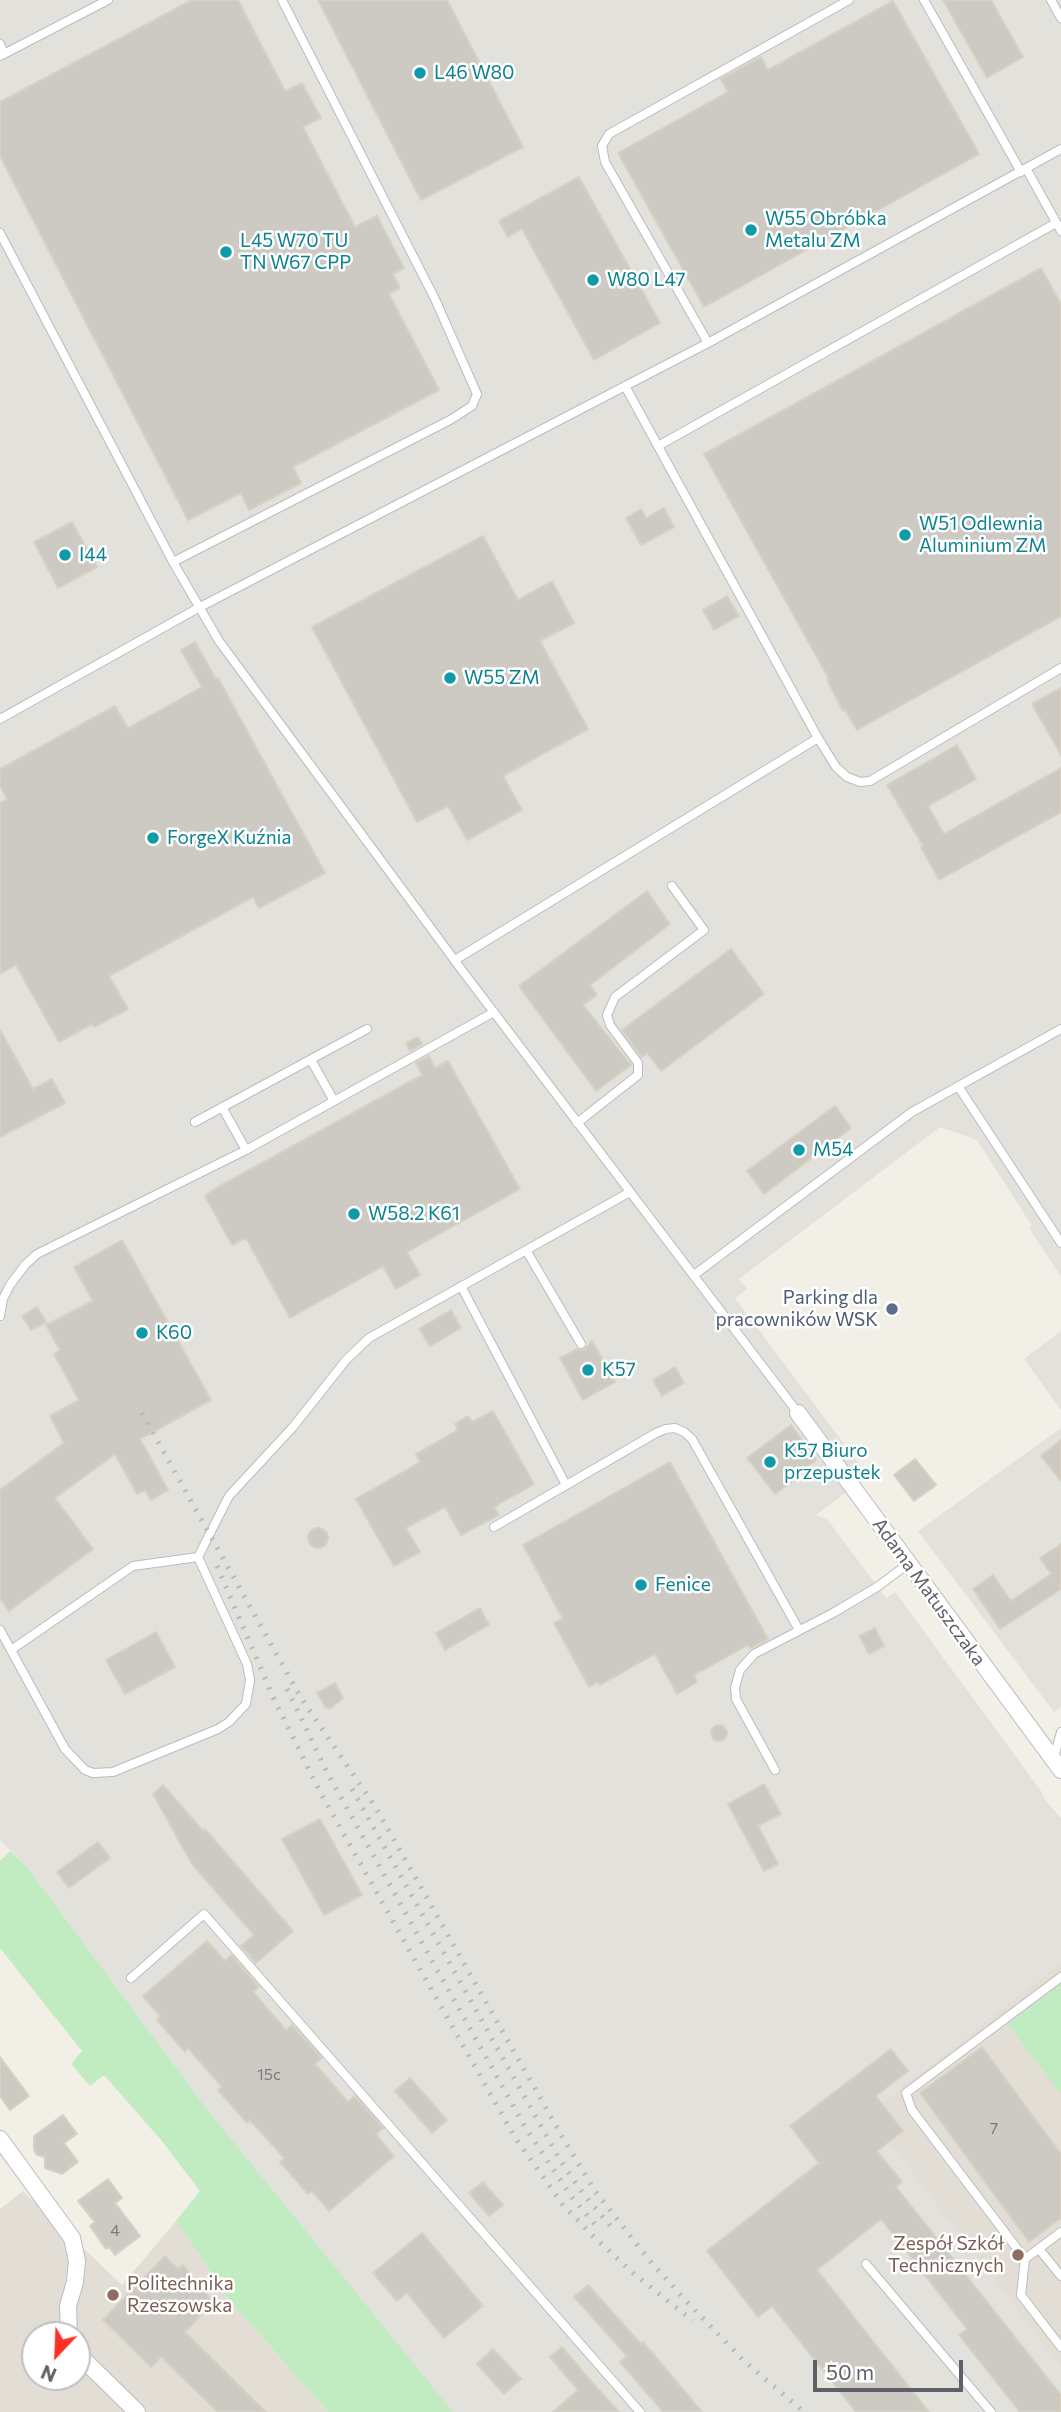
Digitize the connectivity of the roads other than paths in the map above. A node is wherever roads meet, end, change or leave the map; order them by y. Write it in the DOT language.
graph roads {
  1 [pos="108,0"];
  2 [pos="282,0"];
  3 [pos="849,0"];
  4 [pos="924,0"];
  5 [pos="1051,0"];
  6 [pos="1061,18"];
  7 [pos="0,44"];
  8 [pos="2,55"];
  9 [pos="1061,149"];
  10 [pos="1024,171"];
  11 [pos="1059,227"];
  12 [pos="0,233"];
  13 [pos="708,343"];
  14 [pos="625,386"];
  15 [pos="658,446"];
  16 [pos="173,562"];
  17 [pos="200,607"];
  18 [pos="1061,668"];
  19 [pos="0,719"];
  20 [pos="818,738"];
  21 [pos="672,886"];
  22 [pos="455,960"];
  23 [pos="494,1012"];
  24 [pos="367,1029"];
  25 [pos="1061,1029"];
  26 [pos="311,1060"];
  27 [pos="958,1086"];
  28 [pos="334,1101"];
  29 [pos="222,1107"];
  30 [pos="195,1122"];
  31 [pos="578,1123"];
  32 [pos="246,1150"];
  33 [pos="630,1192"];
  34 [pos="1061,1243"];
  35 [pos="526,1250"];
  36 [pos="694,1275"];
  37 [pos="461,1286"];
  38 [pos="0,1316"];
  39 [pos="581,1344"];
  40 [pos="798,1413"];
  41 [pos="566,1485"];
  42 [pos="494,1527"];
  43 [pos="198,1557"];
  44 [pos="908,1564"];
  45 [pos="0,1630"];
  46 [pos="799,1630"];
  47 [pos="11,1650"];
  48 [pos="1061,1732"];
  49 [pos="1058,1765"];
  50 [pos="775,1770"];
  51 [pos="1061,1977"];
  52 [pos="131,1978"];
  53 [pos="0,2139"];
  54 [pos="1061,2232"];
  55 [pos="1039,2249"];
  56 [pos="1026,2259"];
  57 [pos="866,2264"];
  58 [pos="1061,2276"];
  59 [pos="69,2321"];
  60 [pos="1061,2347"];
  61 [pos="91,2367"];
  62 [pos="137,2412"];
  63 [pos="640,2412"];
  64 [pos="991,2412"];
  1 -- 8 [label="lane"];
  2 -- 16 [label="lane"];
  3 -- 13 [label="lane"];
  4 -- 10 [label="lane"];
  5 -- 6 [label="lane"];
  7 -- 8 [label="lane"];
  9 -- 10 [label="lane"];
  10 -- 11 [label="lane"];
  10 -- 13 [label="lane"];
  11 -- 15 [label="lane"];
  12 -- 16 [label="lane"];
  13 -- 14 [label="lane"];
  14 -- 15 [label="lane"];
  14 -- 17 [label="lane"];
  15 -- 20 [label="lane"];
  16 -- 17 [label="lane"];
  17 -- 19 [label="lane"];
  17 -- 22 [label="lane"];
  18 -- 20 [label="lane"];
  20 -- 22 [label="lane"];
  21 -- 31 [label="lane"];
  22 -- 23 [label="lane"];
  23 -- 28 [label="lane"];
  23 -- 31 [label="lane"];
  24 -- 26 [label="lane"];
  25 -- 27 [label="lane"];
  26 -- 28 [label="lane"];
  26 -- 29 [label="lane"];
  27 -- 34 [label="lane"];
  27 -- 36 [label="lane"];
  28 -- 32 [label="lane"];
  29 -- 30 [label="lane"];
  29 -- 32 [label="lane"];
  31 -- 33 [label="lane"];
  32 -- 38 [label="lane"];
  33 -- 35 [label="lane"];
  33 -- 36 [label="lane"];
  35 -- 37 [label="lane"];
  35 -- 39 [label="lane"];
  36 -- 40 [label="lane"];
  37 -- 41 [label="lane"];
  37 -- 43 [label="lane"];
  40 -- 44 [label="street, Adama Matuszczaka"];
  41 -- 42 [label="lane"];
  41 -- 46 [label="lane"];
  43 -- 47 [label="lane"];
  43 -- 47 [label="lane"];
  44 -- 46 [label="lane"];
  44 -- 49 [label="street, Adama Matuszczaka"];
  45 -- 47 [label="lane"];
  46 -- 50 [label="lane"];
  48 -- 49 [label="lane"];
  51 -- 56 [label="lane"];
  52 -- 63 [label="lane"];
  53 -- 59 [label="street"];
  54 -- 55 [label="lane"];
  55 -- 56 [label="lane"];
  55 -- 58 [label="lane"];
  56 -- 60 [label="lane"];
  57 -- 64 [label="lane"];
  61 -- 62 [label="street"];
}
